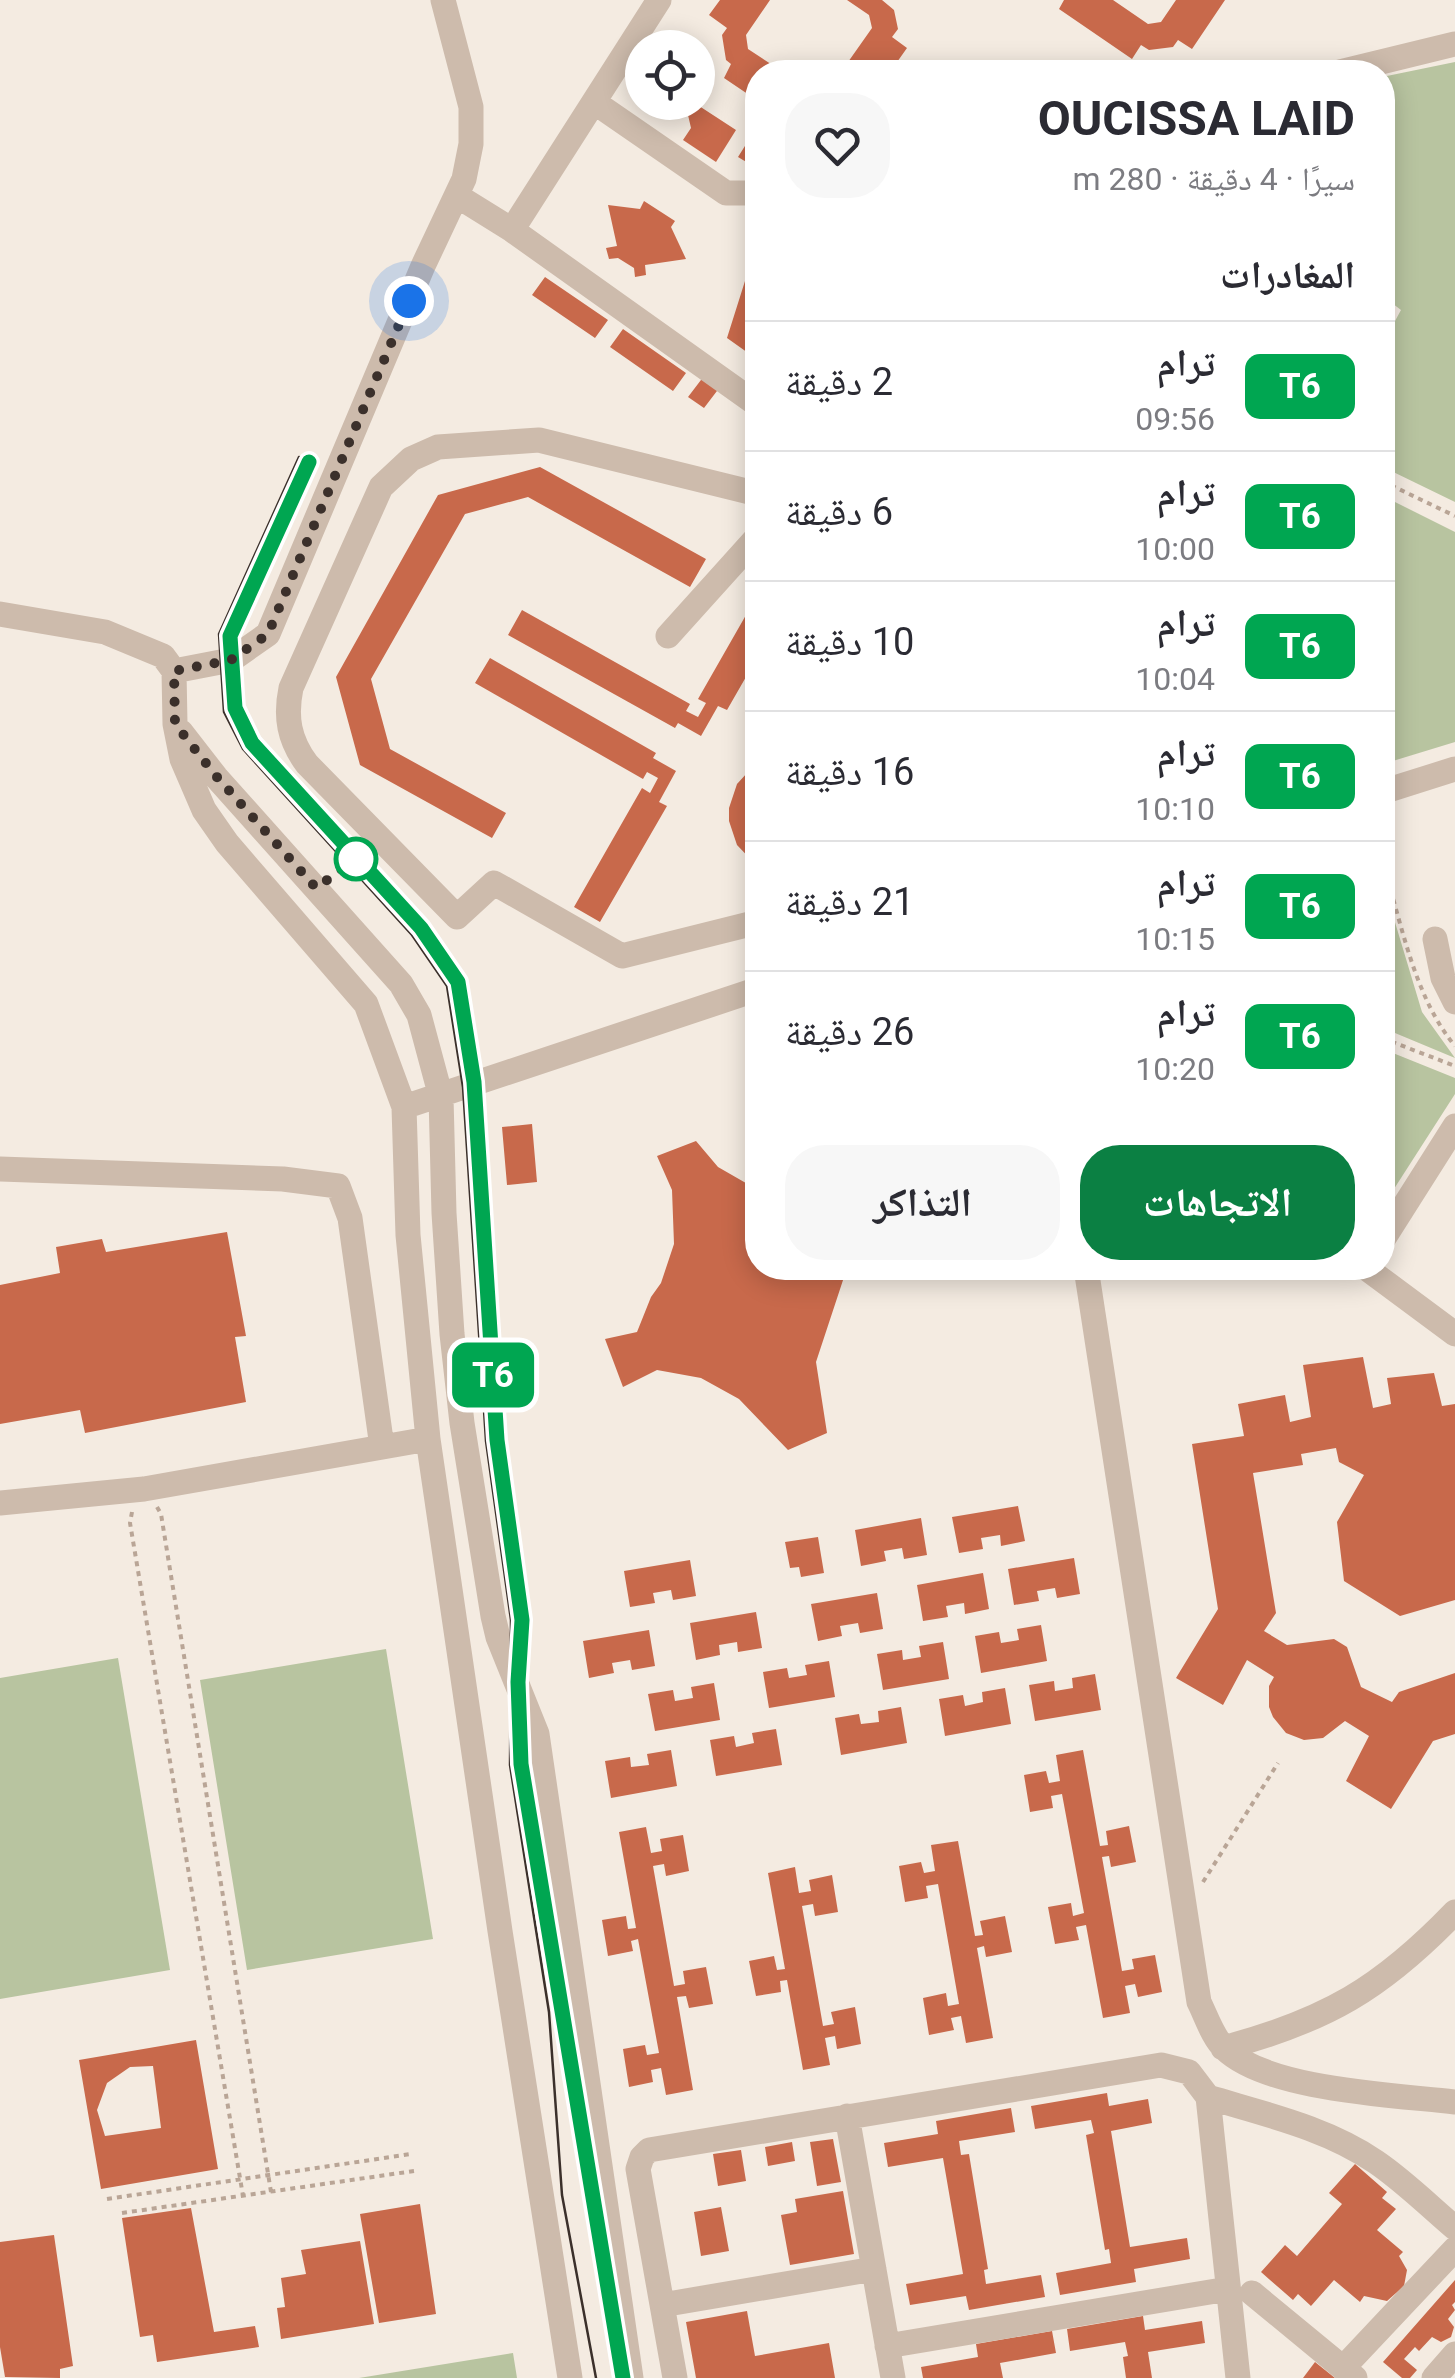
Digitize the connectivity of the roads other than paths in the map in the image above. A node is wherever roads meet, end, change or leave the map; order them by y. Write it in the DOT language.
graph roads {
  1 [pos="443,0"];
  2 [pos="659,0"];
  3 [pos="1455,44"];
  4 [pos="1389,60"];
  5 [pos="594,102"];
  6 [pos="745,193"];
  7 [pos="459,196"];
  8 [pos="512,230"];
  9 [pos="745,396"];
  10 [pos="745,491"];
  11 [pos="745,550"];
  12 [pos="0,614"];
  13 [pos="668,636"];
  14 [pos="174,671"];
  15 [pos="175,724"];
  16 [pos="1455,768"];
  17 [pos="1395,788"];
  18 [pos="745,925"];
  19 [pos="1435,939"];
  20 [pos="745,993"];
  21 [pos="1455,1002"];
  22 [pos="394,1079"];
  23 [pos="438,1085"];
  24 [pos="404,1108"];
  25 [pos="1455,1126"];
  26 [pos="0,1169"];
  27 [pos="1395,1221"];
  28 [pos="1088,1280"];
  29 [pos="1382,1280"];
  30 [pos="1455,1334"];
  31 [pos="428,1439"];
  32 [pos="382,1447"];
  33 [pos="0,1503"];
  34 [pos="1455,1912"];
  35 [pos="1223,2048"];
  36 [pos="1208,2096"];
  37 [pos="1455,2102"];
  38 [pos="847,2116"];
  39 [pos="1455,2228"];
  40 [pos="1455,2248"];
  41 [pos="874,2269"];
  42 [pos="1240,2292"];
  43 [pos="662,2305"];
  44 [pos="887,2346"];
  45 [pos="1455,2354"];
  46 [pos="1349,2373"];
  47 [pos="570,2378"];
  48 [pos="631,2378"];
  49 [pos="675,2378"];
  50 [pos="893,2378"];
  51 [pos="1238,2378"];
  52 [pos="1434,2378"];
  1 -- 7 [label="street"];
  2 -- 5 [label="street"];
  3 -- 4 [label="street"];
  5 -- 6 [label="street"];
  5 -- 8 [label="street"];
  7 -- 8 [label="street"];
  7 -- 14 [label="street"];
  8 -- 9 [label="street"];
  10 -- 18 [label="street"];
  11 -- 13 [label="street"];
  12 -- 14 [label="street"];
  14 -- 15 [label="street"];
  15 -- 22 [label="street"];
  15 -- 23 [label="street"];
  16 -- 17 [label="street"];
  19 -- 21 [label="street"];
  20 -- 23 [label="street"];
  22 -- 23 [label="street"];
  22 -- 24 [label="street"];
  23 -- 24 [label="street"];
  23 -- 48 [label="street"];
  24 -- 31 [label="street"];
  25 -- 27 [label="street"];
  26 -- 32 [label="street"];
  28 -- 35 [label="street"];
  29 -- 30 [label="street"];
  31 -- 32 [label="street"];
  31 -- 47 [label="street"];
  32 -- 33 [label="street"];
  34 -- 35 [label="street"];
  35 -- 37 [label="street"];
  36 -- 38 [label="street"];
  36 -- 39 [label="street"];
  36 -- 42 [label="street"];
  38 -- 41 [label="street"];
  38 -- 43 [label="street"];
  40 -- 46 [label="street"];
  41 -- 43 [label="street"];
  41 -- 44 [label="street"];
  42 -- 44 [label="street"];
  42 -- 46 [label="street"];
  42 -- 51 [label="street"];
  43 -- 49 [label="street"];
  44 -- 50 [label="street"];
  45 -- 52 [label="street"];
}
